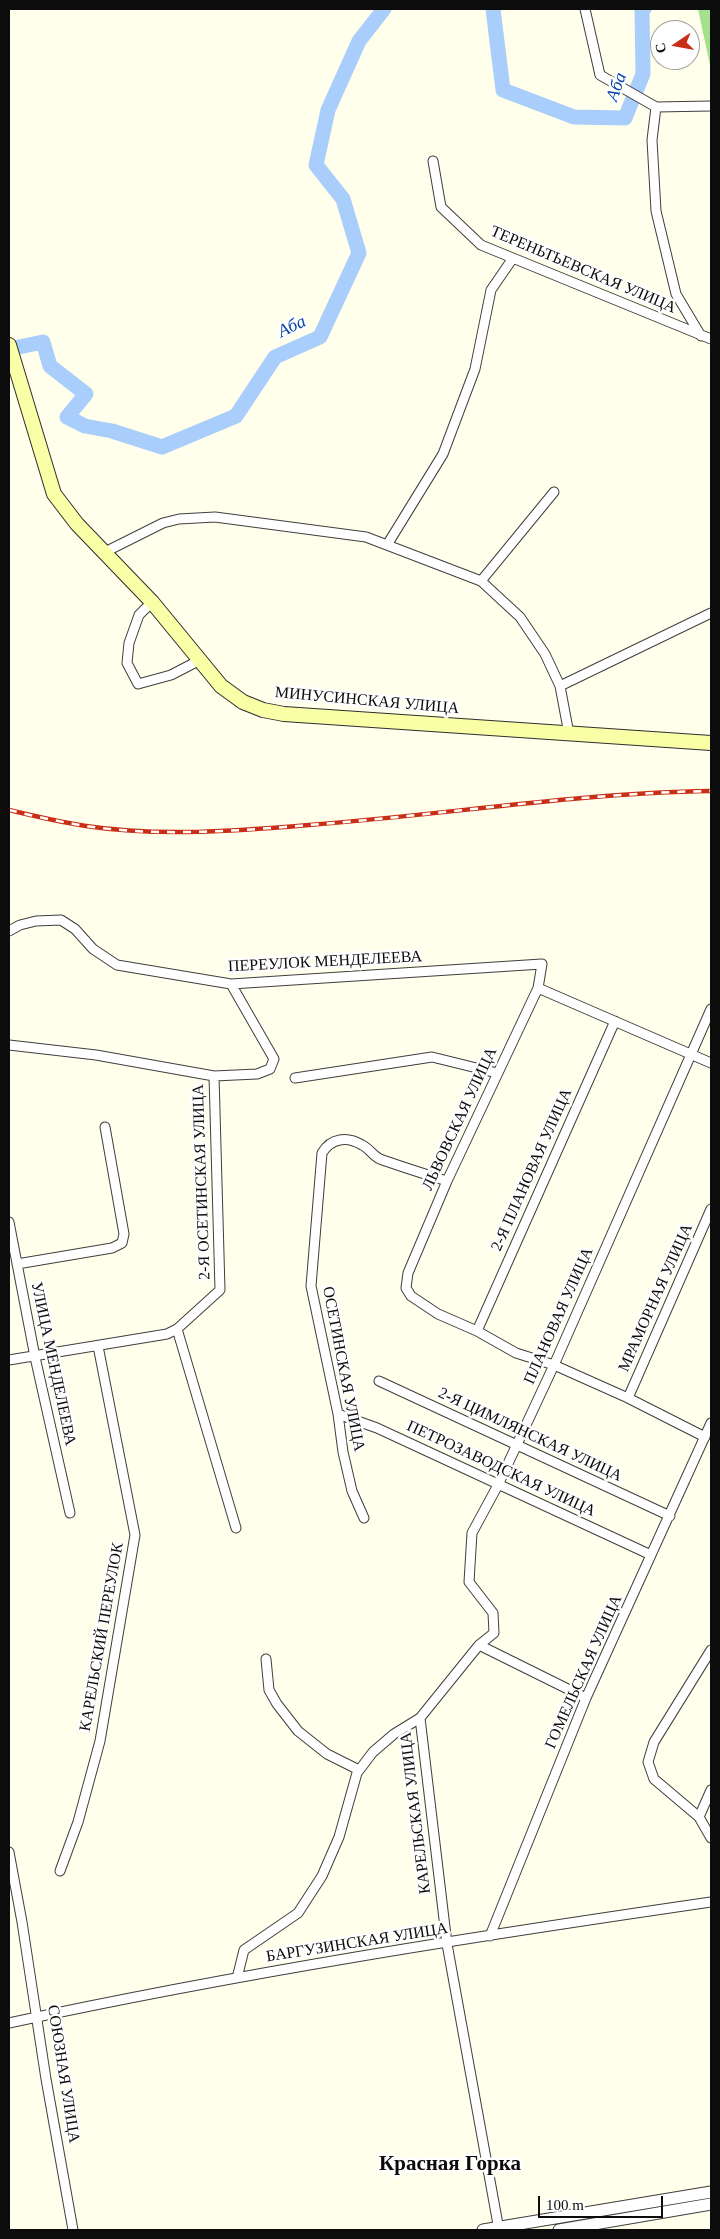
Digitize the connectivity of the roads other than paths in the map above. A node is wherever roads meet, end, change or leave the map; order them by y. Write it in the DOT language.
graph roads {
  1 [pos="585,9"];
  2 [pos="711,106"];
  3 [pos="656,107"];
  4 [pos="433,161"];
  5 [pos="513,258"];
  6 [pos="701,336"];
  7 [pos="711,339"];
  8 [pos="9,345"];
  9 [pos="554,492"];
  10 [pos="387,545"];
  11 [pos="105,552"];
  12 [pos="481,580"];
  13 [pos="152,602"];
  14 [pos="711,613"];
  15 [pos="200,660"];
  16 [pos="560,686"];
  17 [pos="569,734"];
  18 [pos="711,743"];
  19 [pos="9,930"];
  20 [pos="542,964"];
  21 [pos="230,984"];
  22 [pos="538,988"];
  23 [pos="711,1009"];
  24 [pos="615,1021"];
  25 [pos="9,1045"];
  26 [pos="692,1055"];
  27 [pos="711,1063"];
  28 [pos="497,1073"];
  29 [pos="214,1076"];
  30 [pos="295,1078"];
  31 [pos="106,1127"];
  32 [pos="447,1181"];
  33 [pos="711,1210"];
  34 [pos="9,1222"];
  35 [pos="17,1264"];
  36 [pos="177,1329"];
  37 [pos="477,1331"];
  38 [pos="98,1346"];
  39 [pos="35,1356"];
  40 [pos="9,1360"];
  41 [pos="554,1365"];
  42 [pos="379,1381"];
  43 [pos="628,1398"];
  44 [pos="338,1414"];
  45 [pos="711,1423"];
  46 [pos="705,1437"];
  47 [pos="516,1444"];
  48 [pos="498,1485"];
  49 [pos="70,1513"];
  50 [pos="670,1516"];
  51 [pos="364,1518"];
  52 [pos="236,1528"];
  53 [pos="651,1556"];
  54 [pos="479,1645"];
  55 [pos="711,1650"];
  56 [pos="266,1659"];
  57 [pos="586,1698"];
  58 [pos="420,1718"];
  59 [pos="359,1770"];
  60 [pos="711,1790"];
  61 [pos="699,1817"];
  62 [pos="711,1838"];
  63 [pos="9,1852"];
  64 [pos="60,1871"];
  65 [pos="711,1902"];
  66 [pos="490,1936"];
  67 [pos="447,1944"];
  68 [pos="237,1978"];
  69 [pos="36,2017"];
  70 [pos="9,2023"];
  71 [pos="711,2192"];
  72 [pos="711,2204"];
  73 [pos="499,2229"];
  74 [pos="73,2230"];
  75 [pos="483,2230"];
  76 [pos="560,2230"];
  1 -- 3 [label="street"];
  2 -- 3 [label="street"];
  3 -- 6 [label="street"];
  4 -- 5 [label="street, ТЕРЕНЬТЬЕВСКАЯ УЛИЦА"];
  5 -- 6 [label="street, ТЕРЕНЬТЬЕВСКАЯ УЛИЦА"];
  5 -- 10 [label="street"];
  6 -- 7 [label="street, ТЕРЕНЬТЬЕВСКАЯ УЛИЦА"];
  8 -- 11 [label="main road, МИНУСИНСКАЯ УЛИЦА"];
  9 -- 12 [label="street"];
  10 -- 11 [label="street"];
  10 -- 12 [label="street"];
  11 -- 13 [label="main road, МИНУСИНСКАЯ УЛИЦА"];
  12 -- 16 [label="street"];
  13 -- 15 [label="main road, МИНУСИНСКАЯ УЛИЦА"];
  13 -- 15 [label="street"];
  14 -- 16 [label="street"];
  15 -- 17 [label="main road, МИНУСИНСКАЯ УЛИЦА"];
  16 -- 17 [label="street"];
  17 -- 18 [label="main road, МИНУСИНСКАЯ УЛИЦА"];
  19 -- 21 [label="street, ПЕРЕУЛОК МЕНДЕЛЕЕВА"];
  20 -- 21 [label="street, ПЕРЕУЛОК МЕНДЕЛЕЕВА"];
  20 -- 22 [label="street, ЛЬВОВСКАЯ УЛИЦА"];
  21 -- 29 [label="street"];
  22 -- 24 [label="street"];
  22 -- 28 [label="street, ЛЬВОВСКАЯ УЛИЦА"];
  23 -- 26 [label="street, ПЛАНОВАЯ УЛИЦА"];
  24 -- 26 [label="street"];
  24 -- 37 [label="street, 2-Я ПЛАНОВАЯ УЛИЦА"];
  25 -- 29 [label="street"];
  26 -- 27 [label="street"];
  26 -- 41 [label="street, ПЛАНОВАЯ УЛИЦА"];
  28 -- 30 [label="street"];
  28 -- 32 [label="street, ЛЬВОВСКАЯ УЛИЦА"];
  29 -- 36 [label="street, 2-Я ОСЕТИНСКАЯ УЛИЦА"];
  31 -- 35 [label="street"];
  32 -- 37 [label="street, ЛЬВОВСКАЯ УЛИЦА"];
  32 -- 44 [label="street, ОСЕТИНСКАЯ УЛИЦА"];
  33 -- 43 [label="street, МРАМОРНАЯ УЛИЦА"];
  34 -- 35 [label="street, УЛИЦА МЕНДЕЛЕЕВА"];
  35 -- 39 [label="street, УЛИЦА МЕНДЕЛЕЕВА"];
  36 -- 38 [label="street"];
  36 -- 52 [label="street"];
  37 -- 41 [label="street"];
  38 -- 39 [label="street"];
  38 -- 64 [label="street, КАРЕЛЬСКИЙ ПЕРЕУЛОК"];
  39 -- 40 [label="street"];
  39 -- 49 [label="street, УЛИЦА МЕНДЕЛЕЕВА"];
  41 -- 43 [label="street"];
  41 -- 47 [label="street, ПЛАНОВАЯ УЛИЦА"];
  42 -- 47 [label="street, 2-Я ЦИМЛЯНСКАЯ УЛИЦА"];
  43 -- 46 [label="street"];
  44 -- 48 [label="street, ПЕТРОЗАВОДСКАЯ УЛИЦА"];
  44 -- 51 [label="street, ОСЕТИНСКАЯ УЛИЦА"];
  45 -- 46 [label="street, ГОМЕЛЬСКАЯ УЛИЦА"];
  46 -- 50 [label="street, ГОМЕЛЬСКАЯ УЛИЦА"];
  47 -- 48 [label="street, ПЛАНОВАЯ УЛИЦА"];
  47 -- 50 [label="street, 2-Я ЦИМЛЯНСКАЯ УЛИЦА"];
  48 -- 53 [label="street, ПЕТРОЗАВОДСКАЯ УЛИЦА"];
  48 -- 54 [label="street, ПЛАНОВАЯ УЛИЦА"];
  50 -- 53 [label="street, ГОМЕЛЬСКАЯ УЛИЦА"];
  53 -- 57 [label="street, ГОМЕЛЬСКАЯ УЛИЦА"];
  54 -- 57 [label="street"];
  54 -- 58 [label="street"];
  55 -- 61 [label="street"];
  56 -- 59 [label="street"];
  57 -- 66 [label="street, ГОМЕЛЬСКАЯ УЛИЦА"];
  58 -- 59 [label="street, КАРЕЛЬСКАЯ УЛИЦА"];
  58 -- 67 [label="street, КАРЕЛЬСКАЯ УЛИЦА"];
  59 -- 68 [label="street, КАРЕЛЬСКАЯ УЛИЦА"];
  60 -- 61 [label="street"];
  61 -- 62 [label="street"];
  63 -- 69 [label="street, СОЮЗНАЯ УЛИЦА"];
  65 -- 66 [label="street, БАРГУЗИНСКАЯ УЛИЦА"];
  66 -- 67 [label="street, БАРГУЗИНСКАЯ УЛИЦА"];
  67 -- 68 [label="street, БАРГУЗИНСКАЯ УЛИЦА"];
  67 -- 73 [label="street, КАРЕЛЬСКАЯ УЛИЦА"];
  68 -- 69 [label="street, БАРГУЗИНСКАЯ УЛИЦА"];
  69 -- 70 [label="street, БАРГУЗИНСКАЯ УЛИЦА"];
  69 -- 74 [label="street, СОЮЗНАЯ УЛИЦА"];
  71 -- 73 [label="street"];
  72 -- 76 [label="street"];
  73 -- 75 [label="street"];
}
